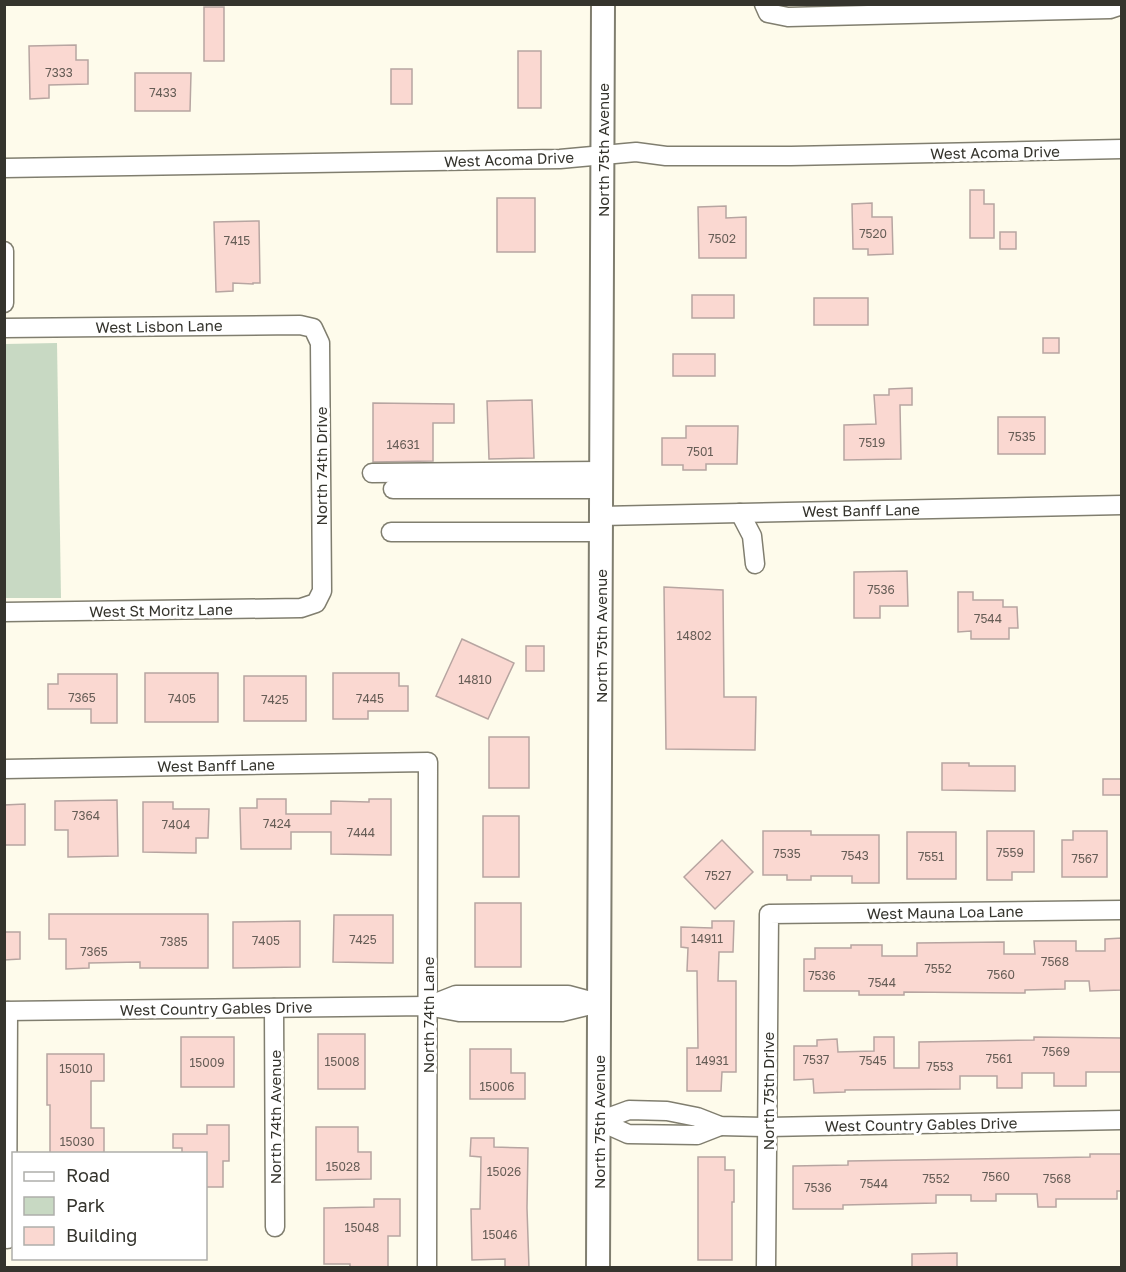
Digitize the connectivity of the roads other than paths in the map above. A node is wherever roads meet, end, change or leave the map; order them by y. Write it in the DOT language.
graph roads {
  1 [pos="603,4"];
  2 [pos="1122,5"];
  3 [pos="766,9"];
  4 [pos="1122,149"];
  5 [pos="603,154"];
  6 [pos="4,168"];
  7 [pos="4,251"];
  8 [pos="4,303"];
  9 [pos="4,328"];
  10 [pos="313,328"];
  11 [pos="372,473"];
  12 [pos="602,480"];
  13 [pos="393,489"];
  14 [pos="1122,504"];
  15 [pos="740,513"];
  16 [pos="601,524"];
  17 [pos="391,532"];
  18 [pos="755,564"];
  19 [pos="316,603"];
  20 [pos="4,612"];
  21 [pos="428,762"];
  22 [pos="4,769"];
  23 [pos="1122,910"];
  24 [pos="769,914"];
  25 [pos="599,1003"];
  26 [pos="428,1006"];
  27 [pos="274,1008"];
  28 [pos="6,1011"];
  29 [pos="1122,1120"];
  30 [pos="599,1121"];
  31 [pos="768,1127"];
  32 [pos="275,1227"];
  33 [pos="7,1239"];
  34 [pos="427,1268"];
  35 [pos="598,1268"];
  36 [pos="766,1268"];
  1 -- 5 [label="main road, North 75th Avenue"];
  2 -- 3 [label="street"];
  4 -- 5 [label="street, West Acoma Drive"];
  5 -- 6 [label="street, West Acoma Drive"];
  5 -- 12 [label="main road, North 75th Avenue"];
  7 -- 8 [label="street"];
  9 -- 10 [label="street, West Lisbon Lane"];
  10 -- 19 [label="street, North 74th Drive"];
  11 -- 12 [label="street"];
  12 -- 13 [label="street"];
  12 -- 16 [label="main road, North 75th Avenue"];
  14 -- 15 [label="street, West Banff Lane"];
  15 -- 16 [label="street, West Banff Lane"];
  15 -- 18 [label="street"];
  16 -- 17 [label="street, West Banff Lane"];
  16 -- 25 [label="main road, North 75th Avenue"];
  19 -- 20 [label="street, West St Moritz Lane"];
  21 -- 22 [label="street, West Banff Lane"];
  21 -- 26 [label="street, North 74th Lane"];
  23 -- 24 [label="street, West Mauna Loa Lane"];
  24 -- 31 [label="street, North 75th Drive"];
  25 -- 26 [label="street, West Country Gables Drive"];
  25 -- 30 [label="main road, North 75th Avenue"];
  26 -- 27 [label="street, West Country Gables Drive"];
  26 -- 34 [label="street, North 74th Lane"];
  27 -- 28 [label="street, West Country Gables Drive"];
  27 -- 32 [label="street, North 74th Avenue"];
  28 -- 33 [label="street"];
  29 -- 31 [label="street, West Country Gables Drive"];
  30 -- 31 [label="street, West Country Gables Drive"];
  30 -- 35 [label="main road, North 75th Avenue"];
  31 -- 36 [label="street, North 75th Drive"];
}
